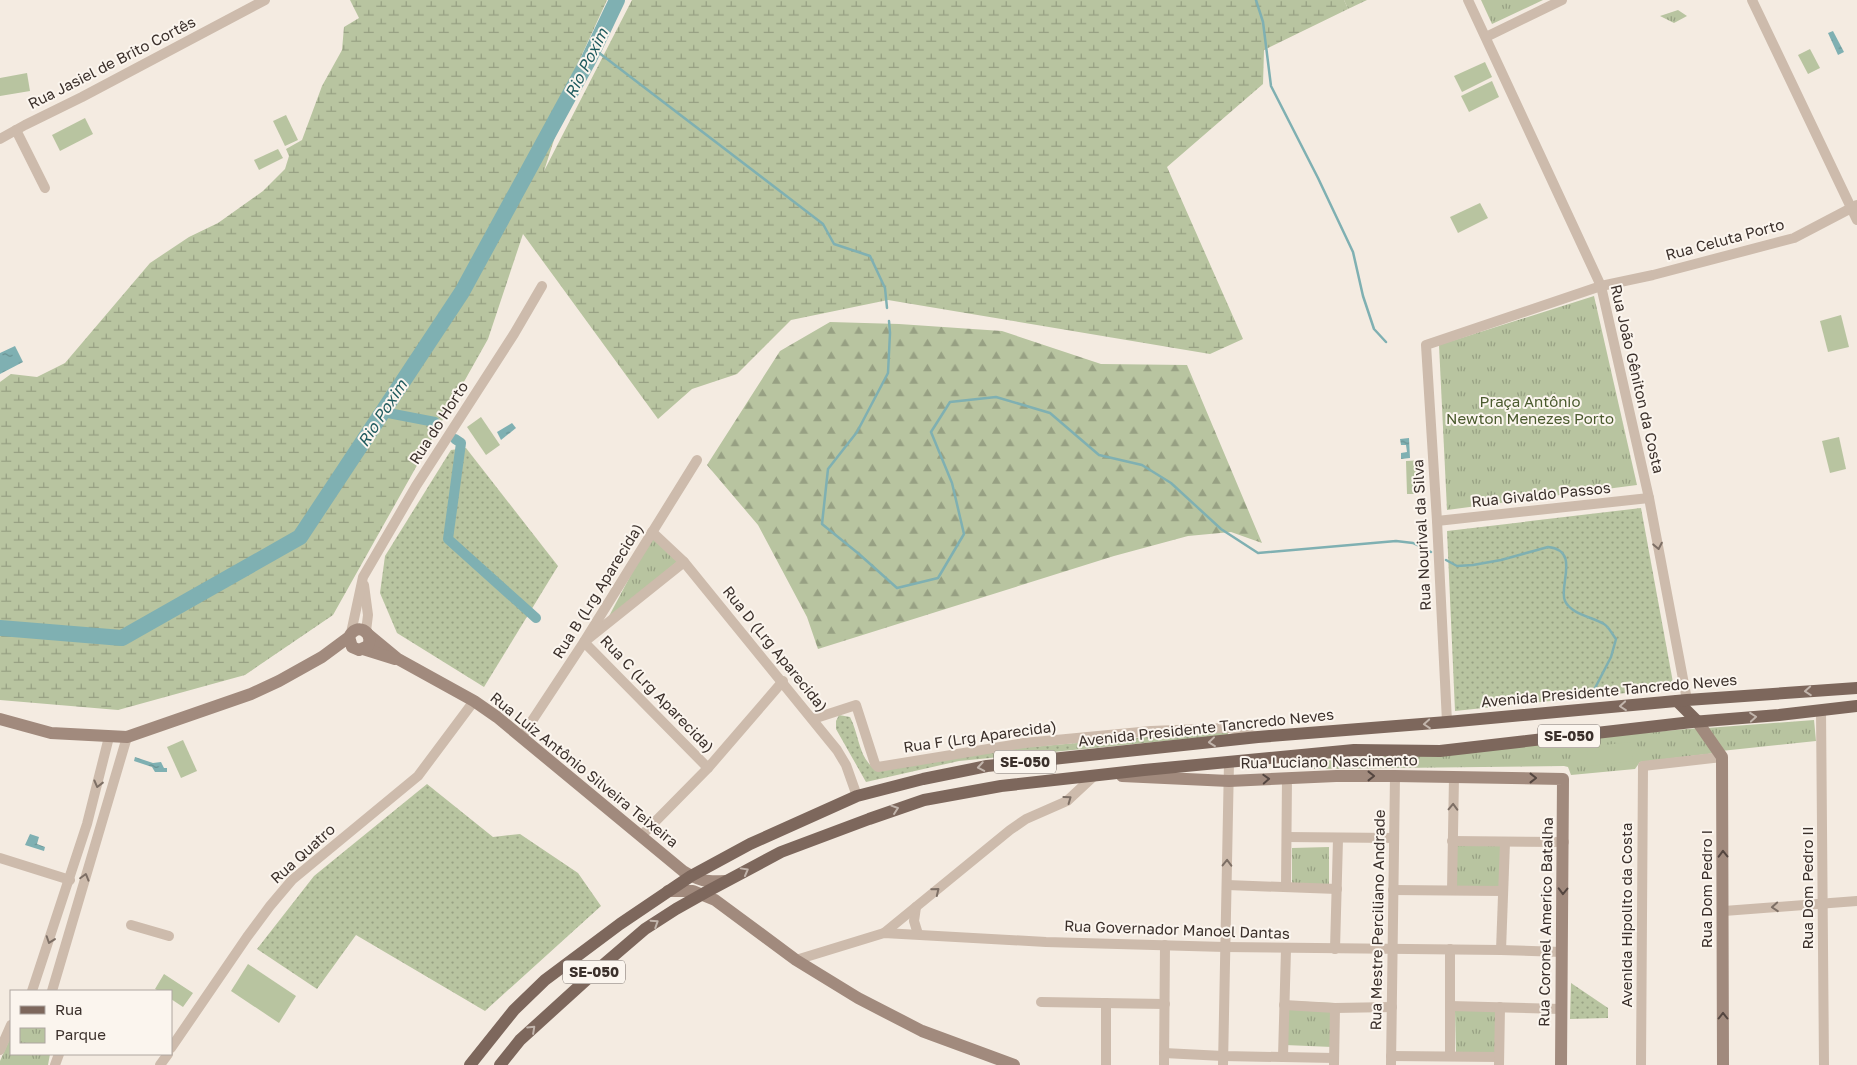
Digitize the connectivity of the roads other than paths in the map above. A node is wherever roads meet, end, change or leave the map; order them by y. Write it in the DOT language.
graph roads {
  1 [pos="265,0"];
  2 [pos="1468,0"];
  3 [pos="1562,0"];
  4 [pos="1752,0"];
  5 [pos="1486,37"];
  6 [pos="16,130"];
  7 [pos="0,139"];
  8 [pos="45,188"];
  9 [pos="1854,206"];
  10 [pos="1857,220"];
  11 [pos="542,286"];
  12 [pos="1601,286"];
  13 [pos="1426,345"];
  14 [pos="697,460"];
  15 [pos="1649,498"];
  16 [pos="1437,521"];
  17 [pos="652,532"];
  18 [pos="684,562"];
  19 [pos="363,577"];
  20 [pos="368,633"];
  21 [pos="350,635"];
  22 [pos="584,642"];
  23 [pos="360,649"];
  24 [pos="322,657"];
  25 [pos="398,659"];
  26 [pos="782,681"];
  27 [pos="1857,688"];
  28 [pos="1682,700"];
  29 [pos="474,701"];
  30 [pos="1857,706"];
  31 [pos="1822,710"];
  32 [pos="0,719"];
  33 [pos="813,719"];
  34 [pos="1701,721"];
  35 [pos="1447,722"];
  36 [pos="522,736"];
  37 [pos="109,737"];
  38 [pos="127,737"];
  39 [pos="1258,737"];
  40 [pos="1722,757"];
  41 [pos="1229,762"];
  42 [pos="708,768"];
  43 [pos="1095,775"];
  44 [pos="1395,776"];
  45 [pos="1454,777"];
  46 [pos="1287,778"];
  47 [pos="1563,779"];
  48 [pos="1229,781"];
  49 [pos="857,796"];
  50 [pos="88,824"];
  51 [pos="100,827"];
  52 [pos="641,836"];
  53 [pos="1287,838"];
  54 [pos="1394,838"];
  55 [pos="1338,839"];
  56 [pos="1452,841"];
  57 [pos="1505,842"];
  58 [pos="1564,842"];
  59 [pos="0,858"];
  60 [pos="691,876"];
  61 [pos="70,880"];
  62 [pos="725,882"];
  63 [pos="1227,885"];
  64 [pos="1286,887"];
  65 [pos="1337,889"];
  66 [pos="1393,890"];
  67 [pos="1452,890"];
  68 [pos="668,891"];
  69 [pos="1503,891"];
  70 [pos="702,894"];
  71 [pos="1857,901"];
  72 [pos="1824,903"];
  73 [pos="916,907"];
  74 [pos="1724,910"];
  75 [pos="131,925"];
  76 [pos="884,933"];
  77 [pos="918,934"];
  78 [pos="169,936"];
  79 [pos="1165,945"];
  80 [pos="1225,947"];
  81 [pos="1286,949"];
  82 [pos="1335,949"];
  83 [pos="1450,949"];
  84 [pos="1392,950"];
  85 [pos="1501,950"];
  86 [pos="1562,952"];
  87 [pos="796,960"];
  88 [pos="32,990"];
  89 [pos="52,990"];
  90 [pos="1041,1002"];
  91 [pos="1106,1003"];
  92 [pos="1165,1004"];
  93 [pos="1284,1005"];
  94 [pos="1450,1006"];
  95 [pos="1392,1007"];
  96 [pos="1500,1007"];
  97 [pos="1335,1008"];
  98 [pos="1561,1009"];
  99 [pos="10,1026"];
  100 [pos="172,1047"];
  101 [pos="0,1050"];
  102 [pos="1164,1054"];
  103 [pos="1450,1056"];
  104 [pos="1283,1057"];
  105 [pos="1223,1061"];
  106 [pos="1391,1061"];
  107 [pos="1499,1061"];
  108 [pos="1334,1062"];
  109 [pos="470,1065"];
  110 [pos="500,1065"];
  111 [pos="1014,1065"];
  112 [pos="1106,1065"];
  113 [pos="1164,1065"];
  114 [pos="1561,1065"];
  115 [pos="1641,1065"];
  116 [pos="1723,1065"];
  117 [pos="1824,1065"];
  1 -- 6 [label="street, Rua Jasiel de Brito Cortês"];
  2 -- 5 [label="street, Rua João Gêniton da Costa"];
  3 -- 5 [label="street"];
  4 -- 9 [label="street"];
  5 -- 12 [label="street, Rua João Gêniton da Costa"];
  6 -- 7 [label="street, Rua Jasiel de Brito Cortês"];
  6 -- 8 [label="street"];
  9 -- 10 [label="street"];
  9 -- 12 [label="street, Rua Celuta Porto"];
  11 -- 19 [label="street, Rua do Horto"];
  12 -- 13 [label="street, Rua Celuta Porto"];
  12 -- 15 [label="street, Rua João Gêniton da Costa"];
  13 -- 16 [label="street, Rua Nourival da Silva"];
  14 -- 17 [label="street, Rua B (Lrg Aparecida)"];
  15 -- 16 [label="street, Rua Givaldo Passos"];
  15 -- 28 [label="street, Rua João Gêniton da Costa, one-way"];
  16 -- 35 [label="street, Rua Nourival da Silva"];
  17 -- 18 [label="street, Rua D (Lrg Aparecida)"];
  17 -- 22 [label="street, Rua B (Lrg Aparecida)"];
  18 -- 22 [label="street"];
  18 -- 26 [label="street, Rua D (Lrg Aparecida)"];
  19 -- 20 [label="street"];
  19 -- 21 [label="street, Rua do Horto"];
  20 -- 21 [label="street"];
  20 -- 23 [label="street"];
  20 -- 25 [label="street"];
  21 -- 23 [label="street"];
  21 -- 24 [label="street"];
  22 -- 36 [label="street, Rua B (Lrg Aparecida)"];
  22 -- 42 [label="street, Rua C (Lrg Aparecida)"];
  23 -- 24 [label="street"];
  23 -- 25 [label="street"];
  24 -- 38 [label="street"];
  25 -- 29 [label="street, Rua Luiz Antônio Silveira Teixeira"];
  26 -- 33 [label="street, Rua D (Lrg Aparecida)"];
  26 -- 42 [label="street"];
  27 -- 28 [label="main road, Avenida Presidente Tancredo Neves / SE-050, one-way"];
  28 -- 34 [label="main road"];
  28 -- 35 [label="main road, Avenida Presidente Tancredo Neves / SE-050, one-way"];
  29 -- 36 [label="street, Rua Luiz Antônio Silveira Teixeira"];
  29 -- 100 [label="street, Rua Quatro"];
  30 -- 31 [label="main road, SE-050"];
  34 -- 31 [label="main road, SE-050, one-way"];
  31 -- 72 [label="street, Rua Dom Pedro II"];
  32 -- 37 [label="street"];
  33 -- 39 [label="street, Rua F (Lrg Aparecida)"];
  33 -- 49 [label="street, Rua D (Lrg Aparecida)"];
  34 -- 40 [label="street"];
  34 -- 41 [label="main road, SE-050"];
  35 -- 39 [label="main road, Avenida Presidente Tancredo Neves / SE-050, one-way"];
  36 -- 52 [label="street, Rua Luiz Antônio Silveira Teixeira"];
  37 -- 38 [label="street"];
  37 -- 50 [label="street, one-way"];
  38 -- 51 [label="street"];
  39 -- 49 [label="main road, Avenida Presidente Tancredo Neves / SE-050, one-way"];
  74 -- 40 [label="street, Rua Dom Pedro I, one-way"];
  40 -- 115 [label="street, Avenida Hipolito da Costa"];
  41 -- 43 [label="main road, SE-050"];
  41 -- 48 [label="street"];
  42 -- 52 [label="street"];
  43 -- 48 [label="street, Rua Luciano Nascimento"];
  62 -- 43 [label="main road, SE-050, one-way"];
  73 -- 43 [label="street, one-way"];
  44 -- 45 [label="street, Rua Luciano Nascimento"];
  46 -- 44 [label="street, Rua Luciano Nascimento, one-way"];
  44 -- 54 [label="street, Rua Mestre Perciliano Andrade"];
  45 -- 47 [label="street, Rua Luciano Nascimento, one-way"];
  56 -- 45 [label="street, one-way"];
  48 -- 46 [label="street, Rua Luciano Nascimento, one-way"];
  46 -- 53 [label="street"];
  47 -- 58 [label="street, Rua Coronel Americo Batalha"];
  63 -- 48 [label="street, one-way"];
  49 -- 60 [label="main road, Avenida Presidente Tancredo Neves / SE-050"];
  50 -- 51 [label="street"];
  50 -- 61 [label="street"];
  89 -- 51 [label="street, one-way"];
  52 -- 60 [label="street, Rua Luiz Antônio Silveira Teixeira"];
  53 -- 55 [label="street"];
  53 -- 64 [label="street"];
  54 -- 55 [label="street"];
  54 -- 66 [label="street, Rua Mestre Perciliano Andrade"];
  55 -- 65 [label="street"];
  56 -- 57 [label="street"];
  56 -- 67 [label="street"];
  57 -- 58 [label="street"];
  57 -- 69 [label="street"];
  58 -- 86 [label="street, Rua Coronel Americo Batalha, one-way"];
  59 -- 61 [label="street"];
  60 -- 62 [label="street, Rua Luiz Antônio Silveira Teixeira"];
  60 -- 68 [label="main road, Avenida Presidente Tancredo Neves / SE-050"];
  61 -- 88 [label="street, one-way"];
  62 -- 70 [label="main road, SE-050"];
  63 -- 64 [label="street"];
  63 -- 80 [label="street"];
  64 -- 65 [label="street"];
  65 -- 82 [label="street"];
  66 -- 67 [label="street"];
  66 -- 84 [label="street, Rua Mestre Perciliano Andrade"];
  67 -- 69 [label="street"];
  68 -- 70 [label="street"];
  68 -- 109 [label="main road, Avenida Presidente Tancredo Neves / SE-050"];
  69 -- 85 [label="street"];
  70 -- 87 [label="street"];
  110 -- 70 [label="main road, SE-050, one-way"];
  71 -- 72 [label="street"];
  72 -- 74 [label="street, one-way"];
  72 -- 117 [label="street, Rua Dom Pedro II"];
  73 -- 76 [label="street"];
  73 -- 77 [label="street"];
  116 -- 74 [label="street, Rua Dom Pedro I, one-way"];
  75 -- 78 [label="street"];
  76 -- 77 [label="street, Rua Governador Manoel Dantas"];
  76 -- 87 [label="street, Rua Governador Manoel Dantas"];
  77 -- 79 [label="street, Rua Governador Manoel Dantas"];
  79 -- 80 [label="street, Rua Governador Manoel Dantas"];
  79 -- 92 [label="street"];
  80 -- 81 [label="street, Rua Governador Manoel Dantas"];
  80 -- 105 [label="street"];
  81 -- 82 [label="street, Rua Governador Manoel Dantas"];
  81 -- 93 [label="street"];
  82 -- 84 [label="street, Rua Governador Manoel Dantas"];
  83 -- 84 [label="street, Rua Governador Manoel Dantas"];
  83 -- 85 [label="street, Rua Governador Manoel Dantas"];
  83 -- 94 [label="street"];
  84 -- 95 [label="street, Rua Mestre Perciliano Andrade"];
  85 -- 86 [label="street, Rua Governador Manoel Dantas"];
  86 -- 98 [label="street, Rua Coronel Americo Batalha"];
  87 -- 111 [label="street"];
  90 -- 91 [label="street"];
  91 -- 92 [label="street"];
  91 -- 112 [label="street"];
  92 -- 102 [label="street"];
  93 -- 97 [label="street"];
  93 -- 104 [label="street"];
  94 -- 96 [label="street"];
  94 -- 103 [label="street"];
  95 -- 97 [label="street"];
  95 -- 106 [label="street, Rua Mestre Perciliano Andrade"];
  96 -- 98 [label="street"];
  96 -- 107 [label="street"];
  97 -- 108 [label="street"];
  98 -- 114 [label="street, Rua Coronel Americo Batalha"];
  99 -- 101 [label="street"];
  102 -- 105 [label="street"];
  102 -- 113 [label="street"];
  103 -- 106 [label="street"];
  103 -- 107 [label="street"];
  104 -- 105 [label="street"];
  104 -- 108 [label="street"];
}
